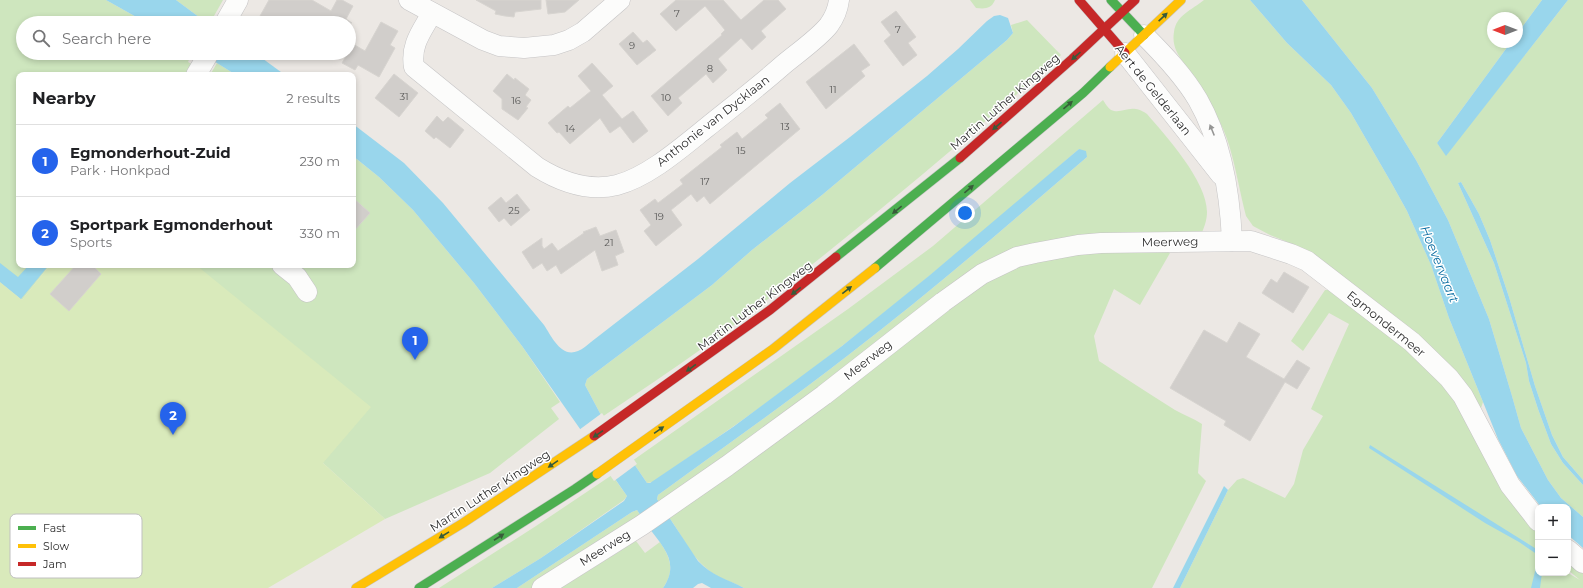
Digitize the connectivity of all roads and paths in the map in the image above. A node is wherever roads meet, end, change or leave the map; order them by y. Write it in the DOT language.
graph roads {
  1 [pos="238,0"];
  2 [pos="410,0"];
  3 [pos="620,0"];
  4 [pos="839,0"];
  5 [pos="1079,0"];
  6 [pos="1111,0"];
  7 [pos="1135,0"];
  8 [pos="1181,0"];
  9 [pos="1122,12"];
  10 [pos="432,13"];
  11 [pos="229,16"];
  12 [pos="1104,30"];
  13 [pos="1144,35"];
  14 [pos="1125,53"];
  15 [pos="1226,182"];
  16 [pos="1232,241"];
  17 [pos="286,268"];
  18 [pos="307,292"];
  19 [pos="1535,517"];
  20 [pos="1571,553"];
  21 [pos="1583,563"];
  22 [pos="356,588"];
  23 [pos="419,588"];
  24 [pos="542,588"];
  1 -- 11 [label="street"];
  2 -- 10 [label="street"];
  3 -- 10 [label="street"];
  4 -- 10 [label="street, Anthonie van Dycklaan"];
  5 -- 12 [label="main road, Aert de Gelderlaan"];
  6 -- 9 [label="main road, Aert de Gelderlaan"];
  7 -- 9 [label="main road, Martin Luther Kingweg"];
  13 -- 8 [label="main road, one-way"];
  9 -- 12 [label="main road, Martin Luther Kingweg"];
  9 -- 13 [label="main road, Aert de Gelderlaan"];
  12 -- 14 [label="main road, Aert de Gelderlaan"];
  12 -- 22 [label="main road, Martin Luther Kingweg, one-way"];
  13 -- 14 [label="main road"];
  15 -- 13 [label="street, Aert de Gelderlaan, one-way"];
  14 -- 15 [label="street, Aert de Gelderlaan"];
  23 -- 14 [label="main road, one-way"];
  15 -- 16 [label="street, Aert de Gelderlaan"];
  16 -- 19 [label="street, Egmondermeer"];
  16 -- 24 [label="street, Meerweg"];
  17 -- 18 [label="street"];
  20 -- 21 [label="street"];
}
